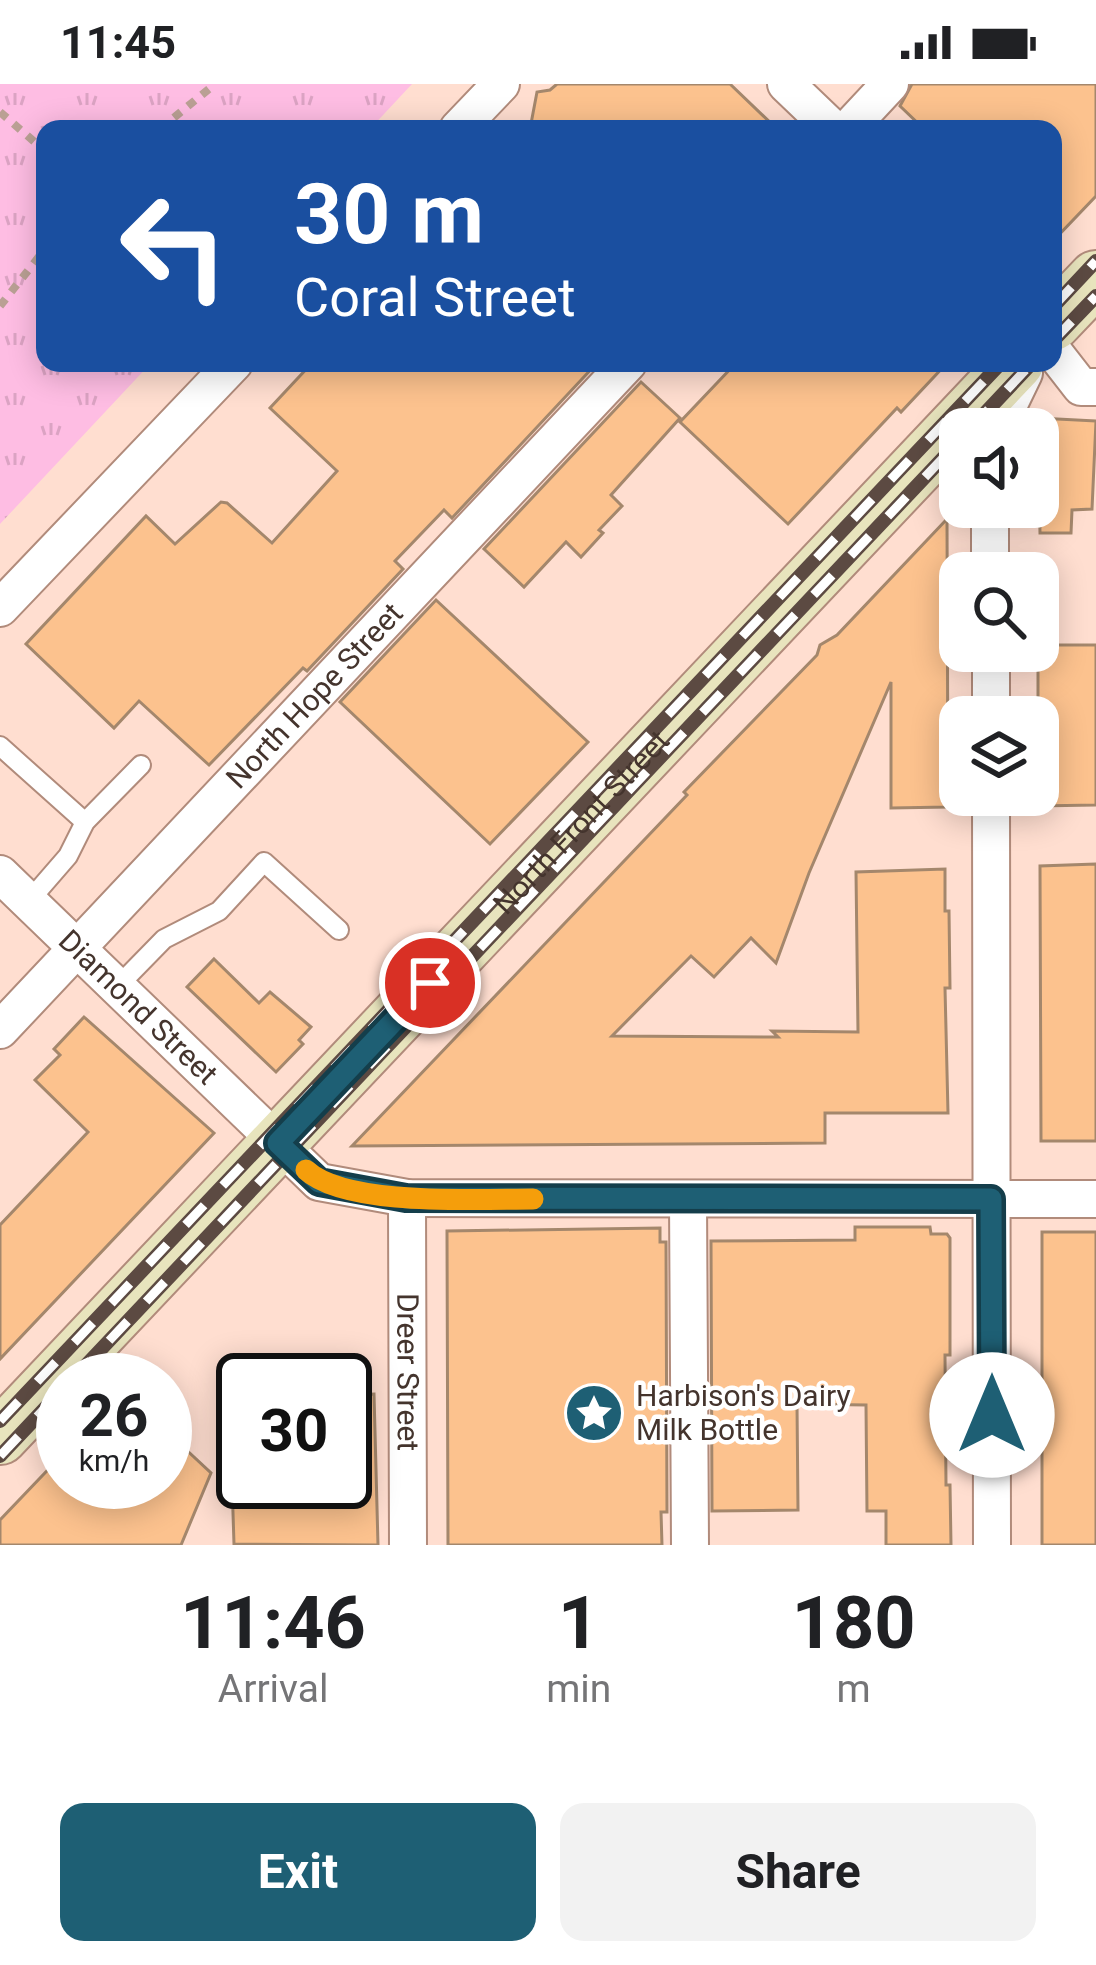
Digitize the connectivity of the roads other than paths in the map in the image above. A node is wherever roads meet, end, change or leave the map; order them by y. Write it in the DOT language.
graph roads {
  1 [pos="501,84"];
  2 [pos="786,84"];
  3 [pos="890,84"];
  4 [pos="467,120"];
  5 [pos="824,120"];
  6 [pos="856,120"];
  7 [pos="1096,278"];
  8 [pos="1062,314"];
  9 [pos="1062,363"];
  10 [pos="226,372"];
  11 [pos="620,372"];
  12 [pos="1007,372"];
  13 [pos="1024,372"];
  14 [pos="1096,387"];
  15 [pos="1008,408"];
  16 [pos="0,608"];
  17 [pos="0,746"];
  18 [pos="141,765"];
  19 [pos="991,816"];
  20 [pos="85,822"];
  21 [pos="0,874"];
  22 [pos="29,901"];
  23 [pos="339,930"];
  24 [pos="77,949"];
  25 [pos="119,986"];
  26 [pos="0,1030"];
  27 [pos="278,1143"];
  28 [pos="406,1198"];
  29 [pos="1096,1198"];
  30 [pos="991,1199"];
  31 [pos="688,1200"];
  32 [pos="0,1438"];
  33 [pos="409,1545"];
  34 [pos="690,1545"];
  35 [pos="992,1545"];
  1 -- 4 [label="street"];
  2 -- 5 [label="street"];
  3 -- 6 [label="street"];
  7 -- 8 [label="street"];
  9 -- 14 [label="street"];
  10 -- 16 [label="street"];
  11 -- 24 [label="street, North Hope Street"];
  12 -- 27 [label="street, North Front Street"];
  13 -- 15 [label="street"];
  17 -- 20 [label="lane"];
  18 -- 20 [label="lane"];
  19 -- 30 [label="street"];
  20 -- 22 [label="lane"];
  21 -- 22 [label="street, Diamond Street"];
  22 -- 24 [label="street, Diamond Street"];
  23 -- 25 [label="lane"];
  24 -- 25 [label="street, Diamond Street"];
  24 -- 26 [label="street, North Hope Street"];
  25 -- 27 [label="street, Diamond Street"];
  27 -- 28 [label="street, Diamond Street"];
  27 -- 32 [label="street, North Front Street"];
  28 -- 31 [label="street, Diamond Street"];
  28 -- 33 [label="street, Dreer Street"];
  29 -- 30 [label="street, Diamond Street"];
  30 -- 31 [label="street, Diamond Street"];
  30 -- 35 [label="street"];
  31 -- 34 [label="street"];
}
